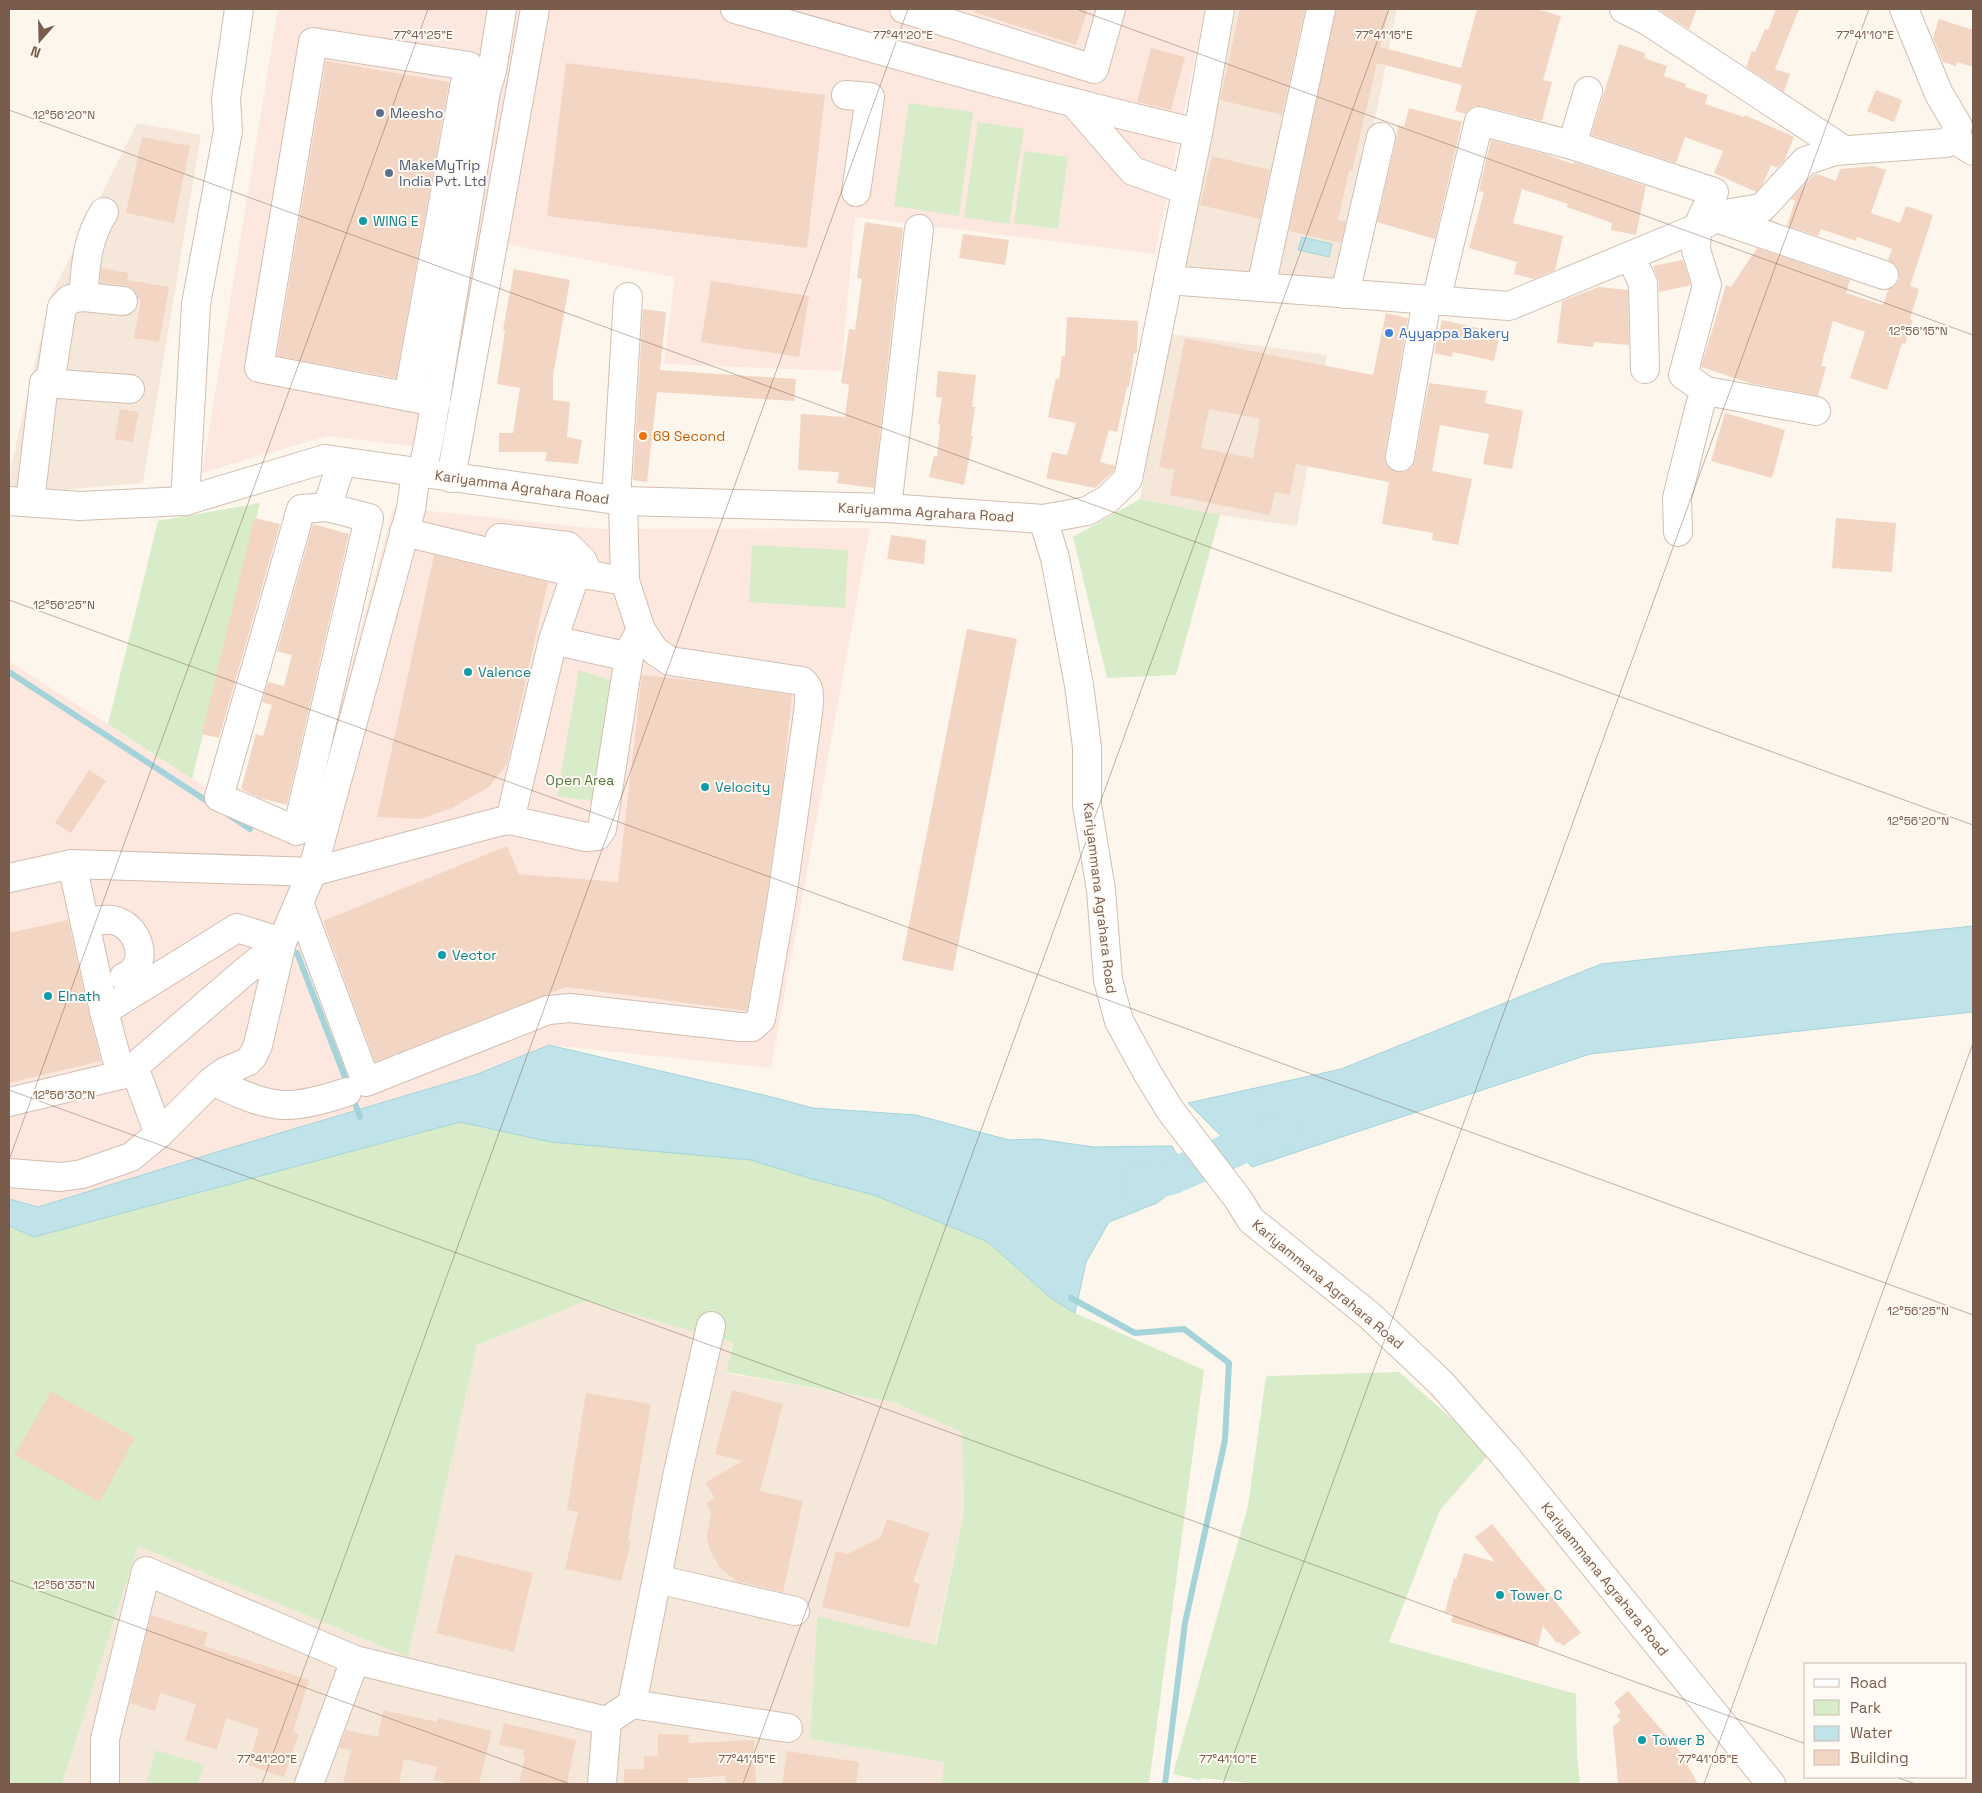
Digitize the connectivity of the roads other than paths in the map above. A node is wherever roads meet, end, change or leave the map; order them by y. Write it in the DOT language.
graph roads {
  1 [pos="238,9"];
  2 [pos="502,9"];
  3 [pos="535,9"];
  4 [pos="735,9"];
  5 [pos="904,9"];
  6 [pos="1111,9"];
  7 [pos="1220,9"];
  8 [pos="1321,9"];
  9 [pos="1624,9"];
  10 [pos="1904,9"];
  11 [pos="475,89"];
  12 [pos="1588,91"];
  13 [pos="846,95"];
  14 [pos="519,97"];
  15 [pos="1074,103"];
  16 [pos="1198,133"];
  17 [pos="1381,137"];
  18 [pos="1963,144"];
  19 [pos="1572,145"];
  20 [pos="1844,150"];
  21 [pos="1186,190"];
  22 [pos="856,192"];
  23 [pos="104,212"];
  24 [pos="1706,223"];
  25 [pos="919,229"];
  26 [pos="1630,256"];
  27 [pos="1884,274"];
  28 [pos="1168,280"];
  29 [pos="1261,287"];
  30 [pos="1345,294"];
  31 [pos="83,297"];
  32 [pos="628,297"];
  33 [pos="1432,300"];
  34 [pos="123,301"];
  35 [pos="1645,369"];
  36 [pos="44,383"];
  37 [pos="130,389"];
  38 [pos="1706,391"];
  39 [pos="309,394"];
  40 [pos="402,396"];
  41 [pos="436,402"];
  42 [pos="1816,411"];
  43 [pos="1400,457"];
  44 [pos="342,462"];
  45 [pos="419,473"];
  46 [pos="451,478"];
  47 [pos="20,501"];
  48 [pos="186,501"];
  49 [pos="620,501"];
  50 [pos="327,507"];
  51 [pos="887,508"];
  52 [pos="1043,519"];
  53 [pos="404,532"];
  54 [pos="1678,532"];
  55 [pos="500,538"];
  56 [pos="582,574"];
  57 [pos="625,581"];
  58 [pos="641,630"];
  59 [pos="553,640"];
  60 [pos="629,657"];
  61 [pos="510,820"];
  62 [pos="72,864"];
  63 [pos="312,872"];
  64 [pos="9,878"];
  65 [pos="299,903"];
  66 [pos="85,924"];
  67 [pos="282,942"];
  68 [pos="124,977"];
  69 [pos="104,1011"];
  70 [pos="128,1071"];
  71 [pos="212,1081"];
  72 [pos="347,1092"];
  73 [pos="9,1102"];
  74 [pos="159,1134"];
  75 [pos="9,1173"];
  76 [pos="711,1326"];
  77 [pos="657,1580"];
  78 [pos="795,1611"];
  79 [pos="355,1660"];
  80 [pos="632,1704"];
  81 [pos="606,1721"];
  82 [pos="788,1728"];
  83 [pos="105,1784"];
  84 [pos="309,1784"];
  85 [pos="602,1784"];
  86 [pos="1771,1784"];
  1 -- 48 [label="street"];
  2 -- 11 [label="street"];
  3 -- 14 [label="street"];
  4 -- 15 [label="street"];
  5 -- 6 [label="street"];
  7 -- 16 [label="street, Kariyamma Agrahara Road"];
  8 -- 29 [label="street"];
  9 -- 20 [label="street"];
  10 -- 18 [label="street"];
  11 -- 14 [label="street"];
  11 -- 40 [label="street"];
  11 -- 40 [label="street"];
  11 -- 41 [label="street"];
  12 -- 19 [label="street"];
  13 -- 22 [label="street"];
  14 -- 46 [label="street"];
  15 -- 16 [label="street"];
  15 -- 21 [label="street"];
  16 -- 21 [label="street, Kariyamma Agrahara Road"];
  17 -- 30 [label="street"];
  18 -- 20 [label="street"];
  19 -- 24 [label="street"];
  19 -- 33 [label="street"];
  20 -- 24 [label="street"];
  21 -- 28 [label="street, Kariyamma Agrahara Road"];
  23 -- 31 [label="street"];
  24 -- 26 [label="street"];
  24 -- 27 [label="street"];
  24 -- 38 [label="street"];
  25 -- 51 [label="street"];
  26 -- 33 [label="street"];
  26 -- 35 [label="street"];
  28 -- 29 [label="street"];
  28 -- 52 [label="street, Kariyamma Agrahara Road"];
  29 -- 30 [label="street"];
  30 -- 33 [label="street"];
  31 -- 34 [label="street"];
  31 -- 36 [label="street"];
  32 -- 49 [label="street"];
  33 -- 43 [label="street"];
  36 -- 37 [label="street"];
  36 -- 47 [label="street"];
  38 -- 42 [label="street"];
  38 -- 54 [label="street"];
  39 -- 40 [label="street"];
  40 -- 41 [label="street"];
  41 -- 45 [label="street"];
  44 -- 45 [label="street, Kariyamma Agrahara Road"];
  44 -- 48 [label="street, Kariyamma Agrahara Road"];
  44 -- 50 [label="street"];
  45 -- 46 [label="street, Kariyamma Agrahara Road"];
  45 -- 53 [label="street"];
  46 -- 49 [label="street, Kariyamma Agrahara Road"];
  47 -- 48 [label="street, Kariyamma Agrahara Road"];
  49 -- 51 [label="street, Kariyamma Agrahara Road"];
  49 -- 57 [label="street"];
  50 -- 50 [label="street"];
  51 -- 52 [label="street, Kariyamma Agrahara Road"];
  52 -- 86 [label="street, Kariyammana Agrahara Road"];
  53 -- 56 [label="street"];
  53 -- 63 [label="street"];
  55 -- 56 [label="street"];
  56 -- 57 [label="street"];
  56 -- 59 [label="street"];
  57 -- 58 [label="street"];
  58 -- 60 [label="street"];
  58 -- 65 [label="street"];
  59 -- 60 [label="street"];
  59 -- 61 [label="street"];
  60 -- 61 [label="street"];
  61 -- 63 [label="street"];
  62 -- 63 [label="street"];
  62 -- 64 [label="street"];
  62 -- 66 [label="street"];
  63 -- 65 [label="street"];
  65 -- 67 [label="street"];
  66 -- 68 [label="street"];
  66 -- 69 [label="street"];
  67 -- 69 [label="street"];
  67 -- 70 [label="street"];
  67 -- 71 [label="street"];
  69 -- 70 [label="street"];
  70 -- 73 [label="street"];
  70 -- 74 [label="street"];
  71 -- 72 [label="street"];
  71 -- 74 [label="street"];
  74 -- 75 [label="street"];
  76 -- 77 [label="street"];
  77 -- 78 [label="street"];
  77 -- 80 [label="street"];
  79 -- 81 [label="street"];
  79 -- 83 [label="street"];
  79 -- 84 [label="street"];
  80 -- 81 [label="street"];
  80 -- 82 [label="street"];
  81 -- 85 [label="street"];
}
